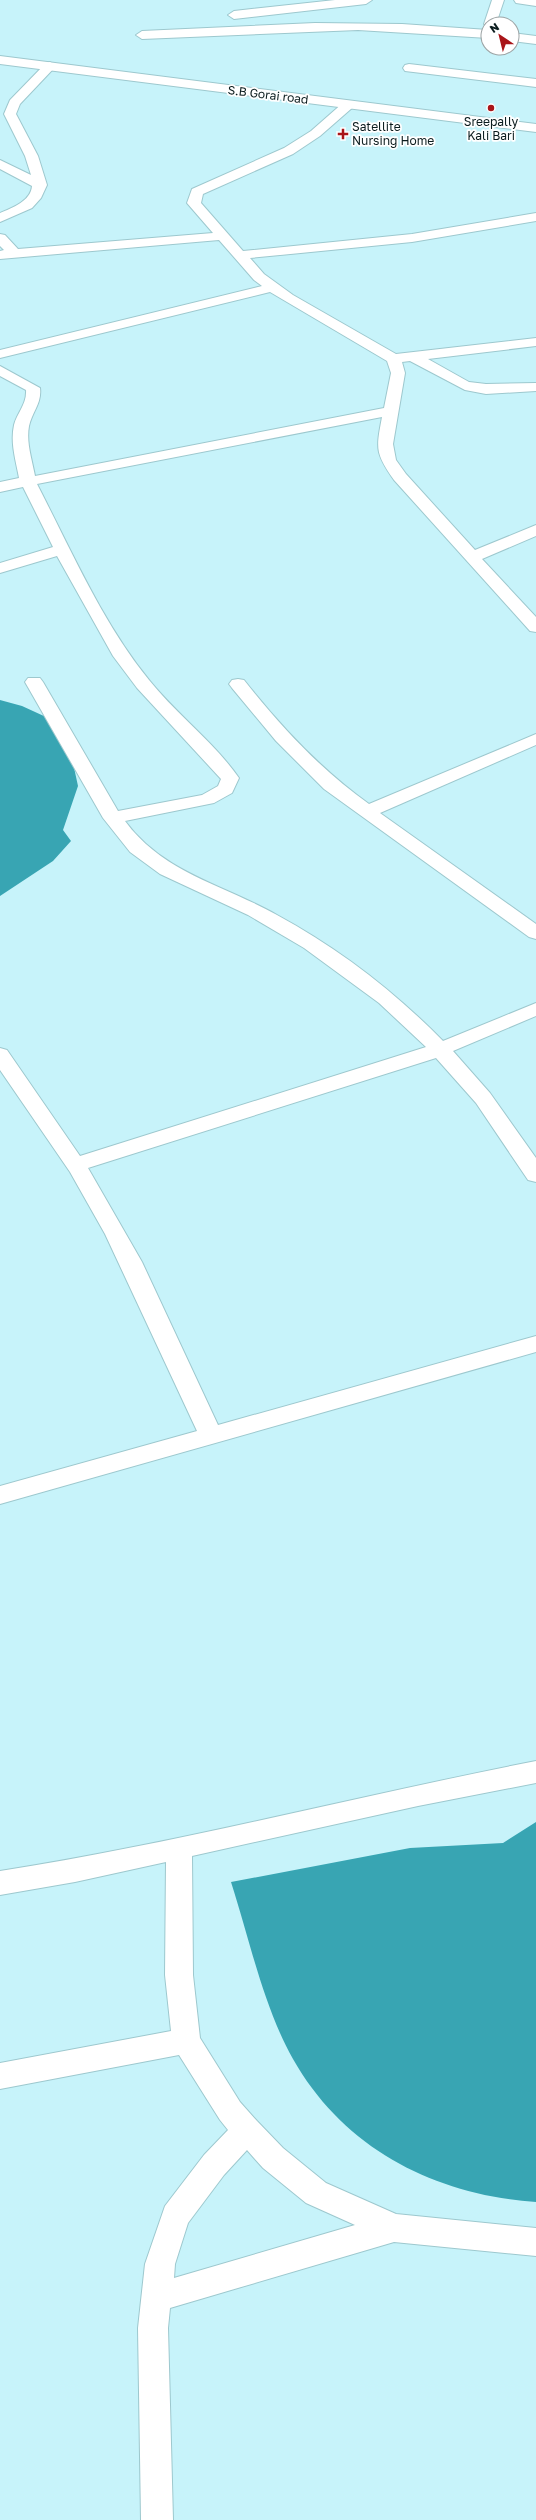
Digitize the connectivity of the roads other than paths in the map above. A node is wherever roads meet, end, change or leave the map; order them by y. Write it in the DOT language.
graph roads {
  1 [pos="366,0"];
  2 [pos="498,0"];
  3 [pos="520,0"];
  4 [pos="536,2"];
  5 [pos="234,15"];
  6 [pos="493,16"];
  7 [pos="480,30"];
  8 [pos="142,35"];
  9 [pos="520,38"];
  10 [pos="536,40"];
  11 [pos="0,60"];
  12 [pos="50,66"];
  13 [pos="409,68"];
  14 [pos="536,83"];
  15 [pos="348,105"];
  16 [pos="536,128"];
  17 [pos="0,164"];
  18 [pos="7,171"];
  19 [pos="40,184"];
  20 [pos="536,217"];
  21 [pos="0,218"];
  22 [pos="223,236"];
  23 [pos="0,238"];
  24 [pos="15,254"];
  25 [pos="0,255"];
  26 [pos="240,255"];
  27 [pos="273,287"];
  28 [pos="536,342"];
  29 [pos="0,354"];
  30 [pos="413,357"];
  31 [pos="394,359"];
  32 [pos="0,370"];
  33 [pos="536,387"];
  34 [pos="390,411"];
  35 [pos="28,482"];
  36 [pos="0,487"];
  37 [pos="536,530"];
  38 [pos="62,549"];
  39 [pos="472,557"];
  40 [pos="0,568"];
  41 [pos="536,627"];
  42 [pos="34,682"];
  43 [pos="238,684"];
  44 [pos="536,739"];
  45 [pos="366,812"];
  46 [pos="112,818"];
  47 [pos="536,932"];
  48 [pos="536,1009"];
  49 [pos="441,1049"];
  50 [pos="0,1055"];
  51 [pos="9,1080"];
  52 [pos="75,1166"];
  53 [pos="536,1175"];
  54 [pos="536,1344"];
  55 [pos="211,1435"];
  56 [pos="0,1495"];
  57 [pos="536,1772"];
  58 [pos="179,1848"];
  59 [pos="0,1883"];
  60 [pos="186,2041"];
  61 [pos="0,2076"];
  62 [pos="246,2130"];
  63 [pos="394,2228"];
  64 [pos="536,2242"];
  65 [pos="157,2297"];
  66 [pos="157,2520"];
  1 -- 5 [label="street"];
  2 -- 6 [label="street"];
  3 -- 4 [label="street"];
  7 -- 8 [label="street"];
  9 -- 10 [label="street"];
  11 -- 12 [label="street, S.B Gorai road"];
  12 -- 15 [label="street, S.B Gorai road"];
  12 -- 19 [label="street"];
  13 -- 14 [label="street"];
  15 -- 16 [label="street, S.B Gorai road"];
  15 -- 22 [label="street"];
  17 -- 18 [label="street"];
  18 -- 19 [label="street"];
  19 -- 21 [label="street"];
  20 -- 26 [label="street"];
  22 -- 24 [label="street"];
  22 -- 26 [label="street"];
  23 -- 24 [label="street"];
  24 -- 25 [label="street"];
  26 -- 27 [label="street"];
  27 -- 29 [label="street"];
  27 -- 31 [label="street"];
  28 -- 30 [label="street"];
  30 -- 31 [label="street"];
  30 -- 33 [label="street"];
  31 -- 34 [label="street"];
  32 -- 35 [label="street"];
  34 -- 35 [label="street"];
  34 -- 39 [label="street"];
  35 -- 36 [label="street"];
  35 -- 38 [label="street"];
  37 -- 39 [label="street"];
  38 -- 40 [label="street"];
  38 -- 46 [label="street"];
  39 -- 41 [label="street"];
  42 -- 46 [label="street"];
  43 -- 45 [label="street"];
  44 -- 45 [label="street"];
  45 -- 47 [label="street"];
  46 -- 49 [label="street"];
  48 -- 49 [label="street"];
  49 -- 52 [label="street"];
  49 -- 53 [label="street"];
  50 -- 51 [label="street"];
  51 -- 52 [label="street"];
  52 -- 55 [label="street"];
  54 -- 55 [label="street"];
  55 -- 56 [label="street"];
  57 -- 58 [label="street"];
  58 -- 59 [label="street"];
  58 -- 60 [label="street"];
  60 -- 61 [label="street"];
  60 -- 62 [label="street"];
  62 -- 63 [label="street"];
  62 -- 65 [label="street"];
  63 -- 64 [label="street"];
  63 -- 65 [label="street"];
  65 -- 66 [label="street"];
}
